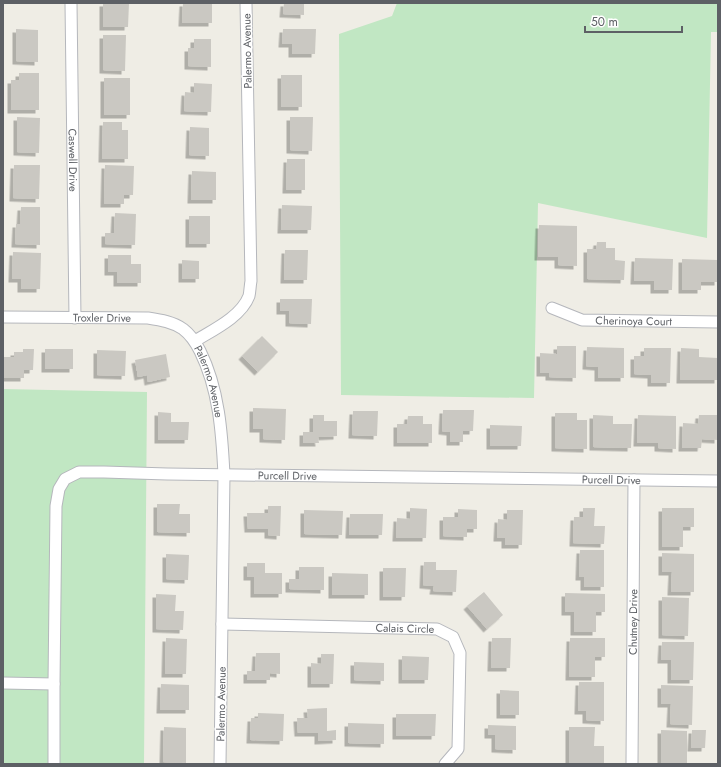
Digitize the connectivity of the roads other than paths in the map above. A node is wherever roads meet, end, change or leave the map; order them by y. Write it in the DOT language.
graph roads {
  1 [pos="71,3"];
  2 [pos="246,3"];
  3 [pos="552,308"];
  4 [pos="3,317"];
  5 [pos="75,318"];
  6 [pos="718,322"];
  7 [pos="195,341"];
  8 [pos="224,475"];
  9 [pos="634,480"];
  10 [pos="718,481"];
  11 [pos="222,624"];
  12 [pos="3,683"];
  13 [pos="54,684"];
  14 [pos="54,764"];
  15 [pos="220,764"];
  16 [pos="445,764"];
  17 [pos="632,764"];
  1 -- 5 [label="street, Caswell Drive"];
  2 -- 7 [label="street, Palermo Avenue"];
  3 -- 6 [label="street, Cherinoya Court"];
  4 -- 5 [label="street, Troxler Drive"];
  5 -- 7 [label="street, Troxler Drive"];
  7 -- 8 [label="street, Palermo Avenue"];
  8 -- 9 [label="street, Purcell Drive"];
  8 -- 11 [label="street, Palermo Avenue"];
  8 -- 13 [label="street, Purcell Drive"];
  9 -- 10 [label="street, Purcell Drive"];
  9 -- 17 [label="street, Chutney Drive"];
  11 -- 15 [label="street, Palermo Avenue"];
  11 -- 16 [label="street, Calais Circle"];
  12 -- 13 [label="street"];
  13 -- 14 [label="street, Purcell Drive"];
}
